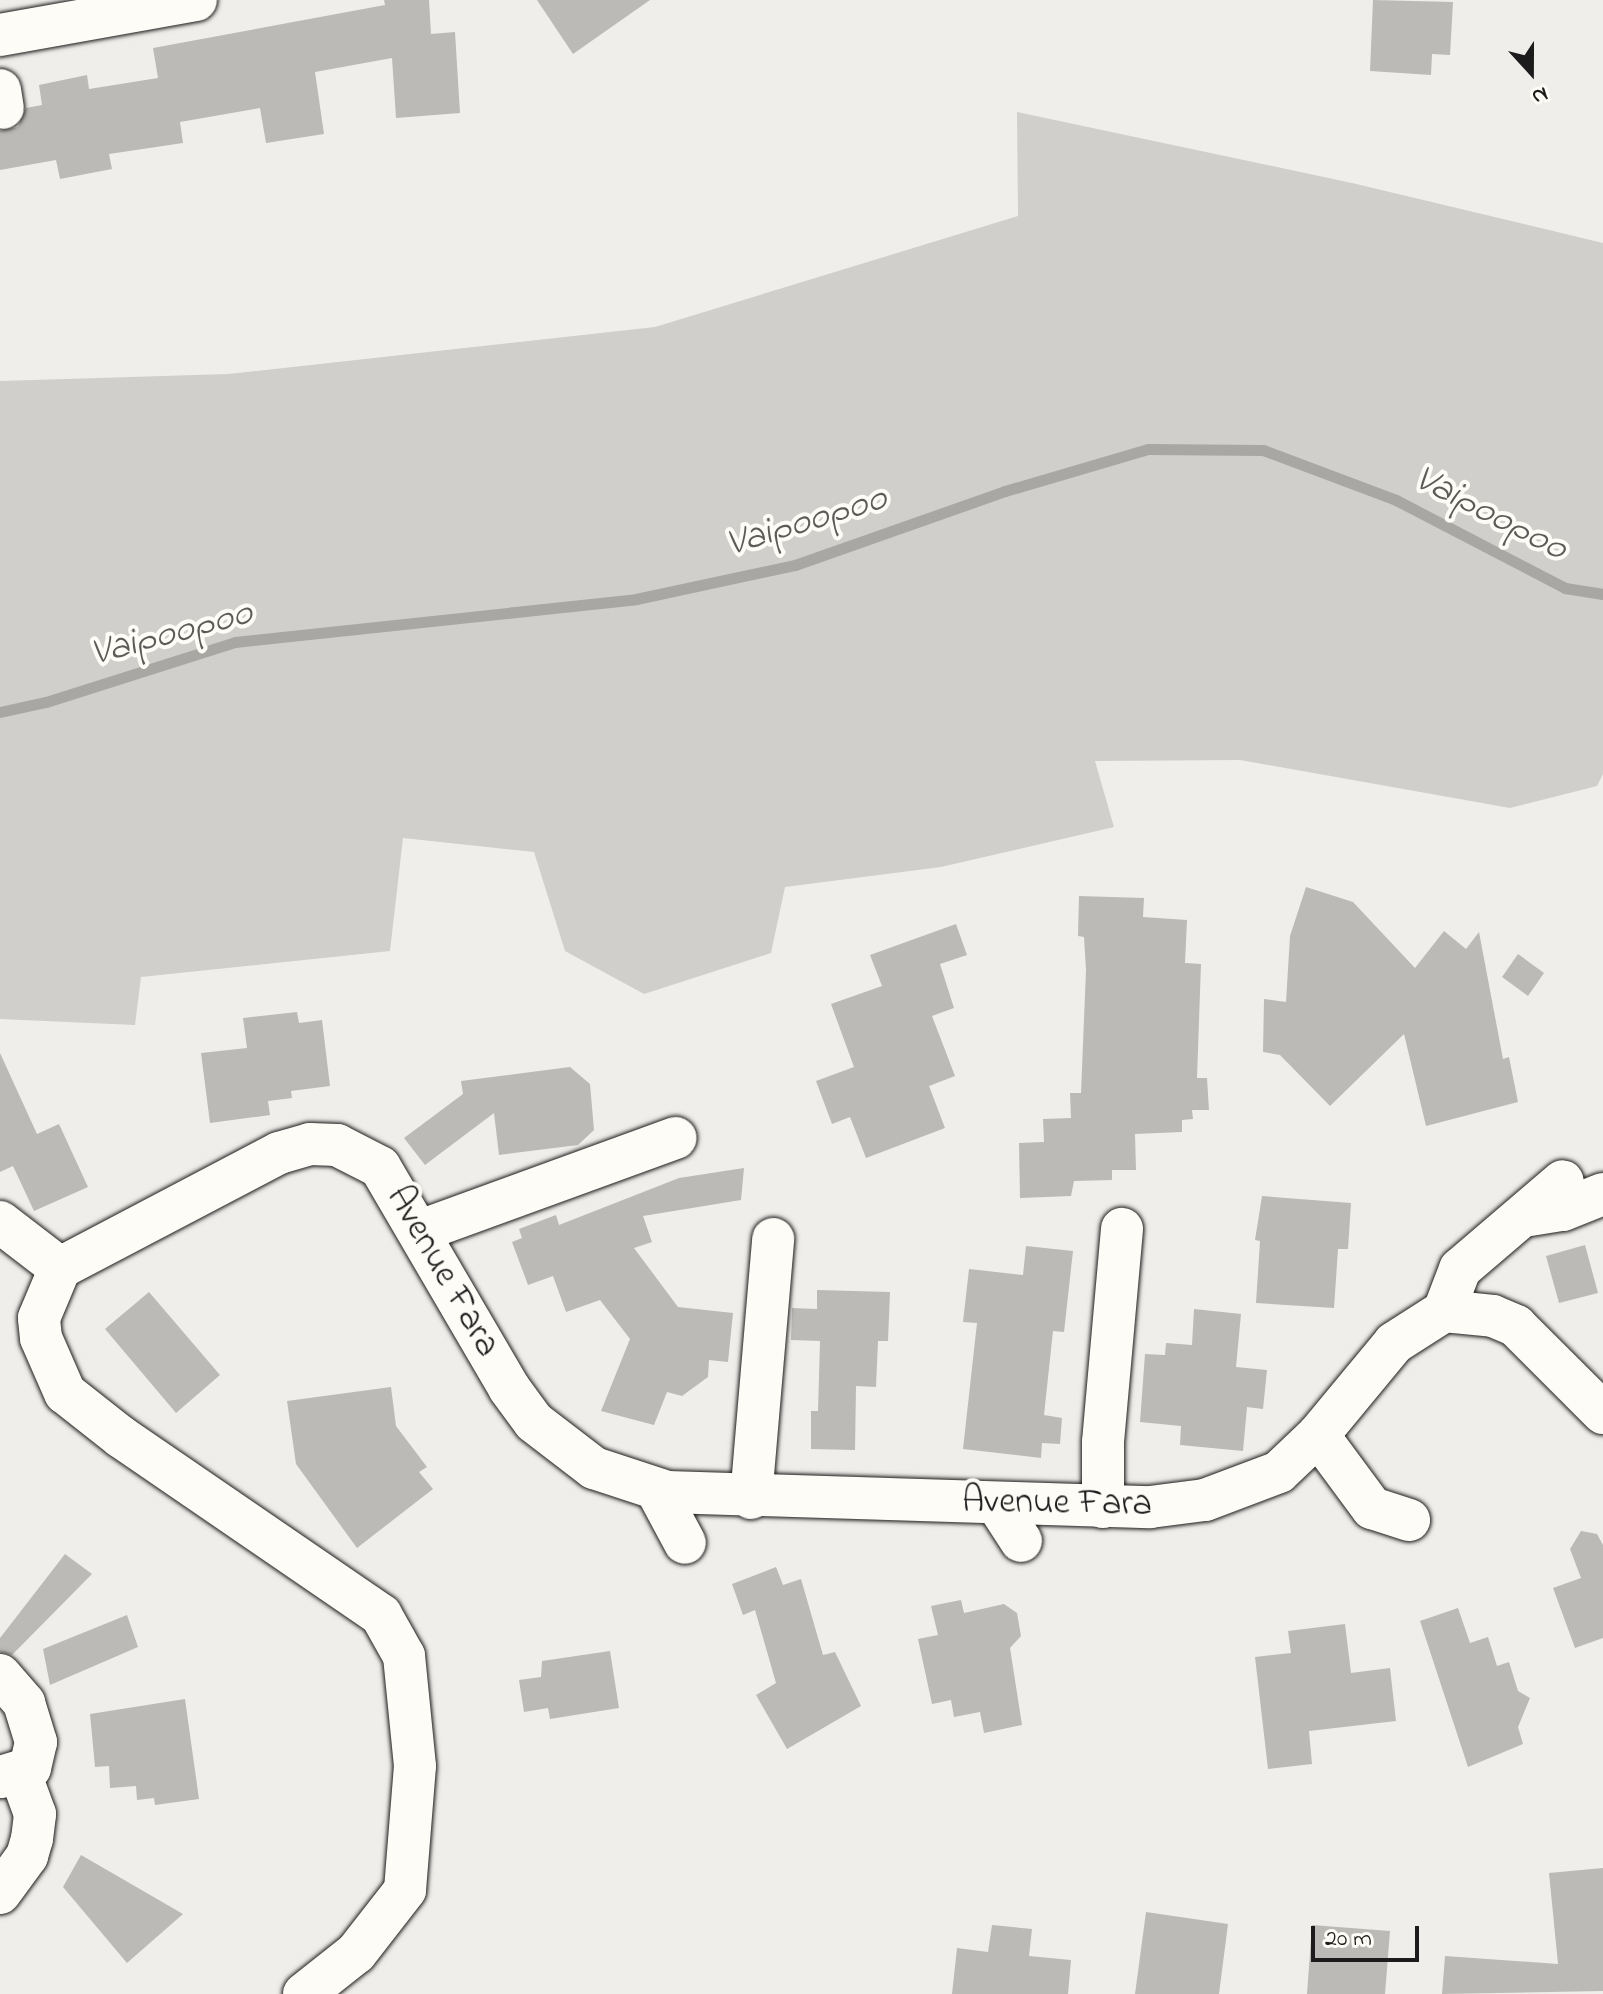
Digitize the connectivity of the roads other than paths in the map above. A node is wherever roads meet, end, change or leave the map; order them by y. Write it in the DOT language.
graph roads {
  1 [pos="196,0"];
  2 [pos="0,35"];
  3 [pos="676,1138"];
  4 [pos="1563,1181"];
  5 [pos="1603,1194"];
  6 [pos="1525,1215"];
  7 [pos="0,1222"];
  8 [pos="1122,1229"];
  9 [pos="420,1231"];
  10 [pos="773,1239"];
  11 [pos="60,1268"];
  12 [pos="1444,1311"];
  13 [pos="1603,1413"];
  14 [pos="1318,1435"];
  15 [pos="656,1489"];
  16 [pos="751,1498"];
  17 [pos="997,1504"];
  18 [pos="1103,1507"];
  19 [pos="1388,1524"];
  20 [pos="1021,1541"];
  21 [pos="685,1543"];
  22 [pos="0,1675"];
  23 [pos="10,1775"];
  24 [pos="0,1893"];
  25 [pos="304,1994"];
  1 -- 2 [label="street"];
  3 -- 9 [label="street"];
  4 -- 6 [label="street"];
  5 -- 6 [label="street"];
  6 -- 12 [label="street"];
  7 -- 11 [label="street"];
  8 -- 18 [label="street"];
  9 -- 11 [label="street, Avenue Fara"];
  9 -- 15 [label="street, Avenue Fara"];
  10 -- 16 [label="street"];
  11 -- 25 [label="street"];
  12 -- 13 [label="street"];
  12 -- 14 [label="street, Avenue Fara"];
  14 -- 18 [label="street, Avenue Fara"];
  14 -- 19 [label="street"];
  15 -- 16 [label="street, Avenue Fara"];
  15 -- 21 [label="street"];
  16 -- 17 [label="street, Avenue Fara"];
  17 -- 18 [label="street, Avenue Fara"];
  17 -- 20 [label="street"];
  22 -- 23 [label="street"];
  23 -- 24 [label="street"];
}
